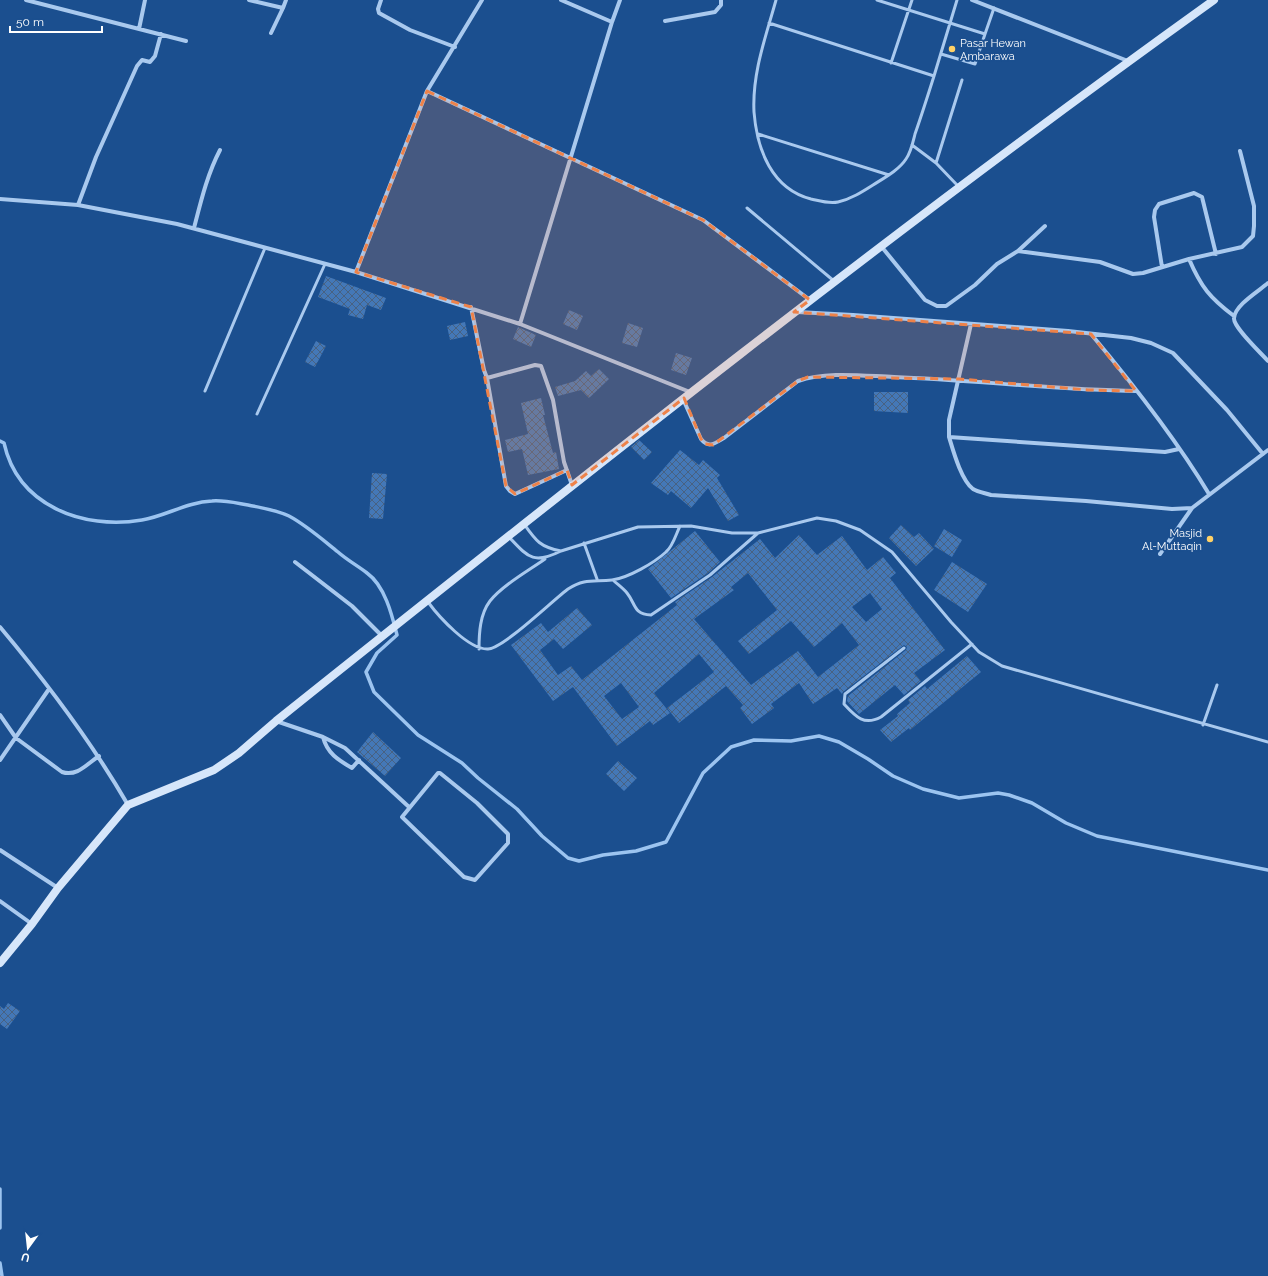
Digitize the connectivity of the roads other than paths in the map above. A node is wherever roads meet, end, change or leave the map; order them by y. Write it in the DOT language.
graph roads {
  1 [pos="26,0"];
  2 [pos="145,0"];
  3 [pos="249,0"];
  4 [pos="286,0"];
  5 [pos="381,0"];
  6 [pos="482,0"];
  7 [pos="562,0"];
  8 [pos="620,0"];
  9 [pos="721,0"];
  10 [pos="776,0"];
  11 [pos="877,0"];
  12 [pos="912,0"];
  13 [pos="957,0"];
  14 [pos="972,0"];
  15 [pos="1214,0"];
  16 [pos="884,1"];
  17 [pos="283,8"];
  18 [pos="994,8"];
  19 [pos="908,10"];
  20 [pos="665,21"];
  21 [pos="612,22"];
  22 [pos="770,23"];
  23 [pos="950,23"];
  24 [pos="139,28"];
  25 [pos="271,33"];
  26 [pos="161,34"];
  27 [pos="985,34"];
  28 [pos="186,41"];
  29 [pos="454,47"];
  30 [pos="941,54"];
  31 [pos="1128,61"];
  32 [pos="891,63"];
  33 [pos="934,76"];
  34 [pos="962,80"];
  35 [pos="427,91"];
  36 [pos="758,134"];
  37 [pos="912,145"];
  38 [pos="220,150"];
  39 [pos="1240,151"];
  40 [pos="571,159"];
  41 [pos="936,163"];
  42 [pos="889,174"];
  43 [pos="959,188"];
  44 [pos="0,199"];
  45 [pos="78,205"];
  46 [pos="747,208"];
  47 [pos="1045,226"];
  48 [pos="194,228"];
  49 [pos="881,246"];
  50 [pos="265,248"];
  51 [pos="1018,251"];
  52 [pos="1216,254"];
  53 [pos="1189,259"];
  54 [pos="325,264"];
  55 [pos="1162,268"];
  56 [pos="356,272"];
  57 [pos="836,282"];
  58 [pos="1268,284"];
  59 [pos="810,300"];
  60 [pos="472,308"];
  61 [pos="794,312"];
  62 [pos="1234,316"];
  63 [pos="520,324"];
  64 [pos="971,324"];
  65 [pos="1091,334"];
  66 [pos="1268,361"];
  67 [pos="487,378"];
  68 [pos="959,379"];
  69 [pos="205,391"];
  70 [pos="1136,391"];
  71 [pos="690,392"];
  72 [pos="683,399"];
  73 [pos="257,414"];
  74 [pos="948,437"];
  75 [pos="1179,448"];
  76 [pos="1268,450"];
  77 [pos="1263,454"];
  78 [pos="567,470"];
  79 [pos="572,485"];
  80 [pos="1209,494"];
  81 [pos="1192,508"];
  82 [pos="524,524"];
  83 [pos="680,526"];
  84 [pos="758,533"];
  85 [pos="508,536"];
  86 [pos="584,543"];
  87 [pos="560,551"];
  88 [pos="1160,554"];
  89 [pos="545,559"];
  90 [pos="295,562"];
  91 [pos="597,579"];
  92 [pos="613,580"];
  93 [pos="427,600"];
  94 [pos="0,627"];
  95 [pos="382,636"];
  96 [pos="972,644"];
  97 [pos="904,648"];
  98 [pos="479,649"];
  99 [pos="1217,685"];
  100 [pos="49,689"];
  101 [pos="0,715"];
  102 [pos="276,721"];
  103 [pos="1204,725"];
  104 [pos="323,737"];
  105 [pos="16,738"];
  106 [pos="1268,742"];
  107 [pos="99,756"];
  108 [pos="0,760"];
  109 [pos="359,760"];
  110 [pos="128,805"];
  111 [pos="409,807"];
  112 [pos="0,850"];
  113 [pos="58,888"];
  114 [pos="0,901"];
  115 [pos="32,924"];
  116 [pos="0,963"];
  1 -- 24 [label="street"];
  2 -- 24 [label="street"];
  3 -- 17 [label="street"];
  4 -- 17 [label="street"];
  5 -- 29 [label="street"];
  6 -- 29 [label="street"];
  7 -- 21 [label="street"];
  8 -- 21 [label="street"];
  9 -- 20 [label="street"];
  10 -- 22 [label="lane"];
  11 -- 16 [label="lane"];
  12 -- 19 [label="lane"];
  13 -- 23 [label="lane"];
  14 -- 18 [label="street"];
  15 -- 31 [label="street"];
  16 -- 19 [label="lane"];
  17 -- 25 [label="street"];
  18 -- 27 [label="lane"];
  18 -- 31 [label="street"];
  19 -- 23 [label="lane"];
  19 -- 32 [label="lane"];
  21 -- 40 [label="street"];
  22 -- 32 [label="lane"];
  22 -- 36 [label="lane"];
  23 -- 27 [label="lane"];
  23 -- 30 [label="lane"];
  24 -- 26 [label="street"];
  26 -- 28 [label="street"];
  26 -- 45 [label="street"];
  27 -- 30 [label="lane"];
  29 -- 35 [label="street"];
  30 -- 33 [label="lane"];
  31 -- 43 [label="street"];
  32 -- 33 [label="lane"];
  33 -- 37 [label="lane"];
  34 -- 41 [label="lane"];
  35 -- 40 [label="street"];
  35 -- 56 [label="street"];
  36 -- 42 [label="lane"];
  36 -- 42 [label="lane"];
  37 -- 41 [label="lane"];
  37 -- 42 [label="lane"];
  38 -- 48 [label="street"];
  39 -- 52 [label="street"];
  40 -- 59 [label="street"];
  40 -- 63 [label="street"];
  41 -- 43 [label="lane"];
  43 -- 49 [label="street"];
  44 -- 45 [label="street"];
  45 -- 48 [label="street"];
  46 -- 57 [label="lane"];
  47 -- 51 [label="street"];
  48 -- 50 [label="street"];
  49 -- 51 [label="street"];
  49 -- 57 [label="street"];
  50 -- 54 [label="street"];
  50 -- 69 [label="lane"];
  51 -- 55 [label="street"];
  52 -- 53 [label="street"];
  52 -- 55 [label="street"];
  53 -- 55 [label="street"];
  53 -- 62 [label="street"];
  54 -- 56 [label="street"];
  54 -- 73 [label="lane"];
  56 -- 60 [label="street"];
  57 -- 59 [label="street"];
  58 -- 62 [label="street"];
  59 -- 61 [label="street"];
  60 -- 63 [label="street"];
  60 -- 67 [label="street"];
  61 -- 64 [label="street"];
  61 -- 71 [label="street"];
  62 -- 66 [label="street"];
  63 -- 71 [label="street"];
  64 -- 65 [label="street"];
  64 -- 68 [label="street"];
  65 -- 70 [label="street"];
  65 -- 77 [label="street"];
  67 -- 78 [label="street"];
  67 -- 78 [label="street"];
  68 -- 70 [label="street"];
  68 -- 72 [label="street"];
  68 -- 74 [label="street"];
  70 -- 75 [label="street"];
  71 -- 72 [label="street"];
  72 -- 79 [label="street"];
  74 -- 75 [label="street"];
  74 -- 81 [label="street"];
  75 -- 80 [label="street"];
  76 -- 77 [label="street"];
  77 -- 80 [label="street"];
  78 -- 79 [label="street"];
  79 -- 82 [label="street"];
  80 -- 81 [label="street"];
  81 -- 88 [label="street"];
  82 -- 85 [label="street"];
  82 -- 87 [label="lane"];
  83 -- 84 [label="lane"];
  83 -- 86 [label="lane"];
  83 -- 92 [label="lane"];
  84 -- 92 [label="lane"];
  84 -- 96 [label="lane"];
  85 -- 89 [label="lane"];
  85 -- 93 [label="street"];
  86 -- 87 [label="lane"];
  86 -- 91 [label="lane"];
  87 -- 89 [label="lane"];
  89 -- 98 [label="lane"];
  90 -- 95 [label="street"];
  91 -- 92 [label="lane"];
  91 -- 98 [label="lane"];
  93 -- 95 [label="street"];
  93 -- 98 [label="lane"];
  94 -- 100 [label="street"];
  95 -- 102 [label="street"];
  96 -- 97 [label="lane"];
  96 -- 103 [label="lane"];
  99 -- 103 [label="lane"];
  100 -- 105 [label="street"];
  100 -- 107 [label="street"];
  101 -- 105 [label="street"];
  102 -- 104 [label="street"];
  102 -- 110 [label="street"];
  103 -- 106 [label="lane"];
  104 -- 109 [label="street"];
  104 -- 109 [label="street"];
  105 -- 107 [label="street"];
  105 -- 108 [label="street"];
  107 -- 110 [label="street"];
  109 -- 111 [label="street"];
  110 -- 113 [label="street"];
  111 -- 111 [label="street"];
  112 -- 113 [label="street"];
  113 -- 115 [label="street"];
  114 -- 115 [label="street"];
  115 -- 116 [label="street"];
}
